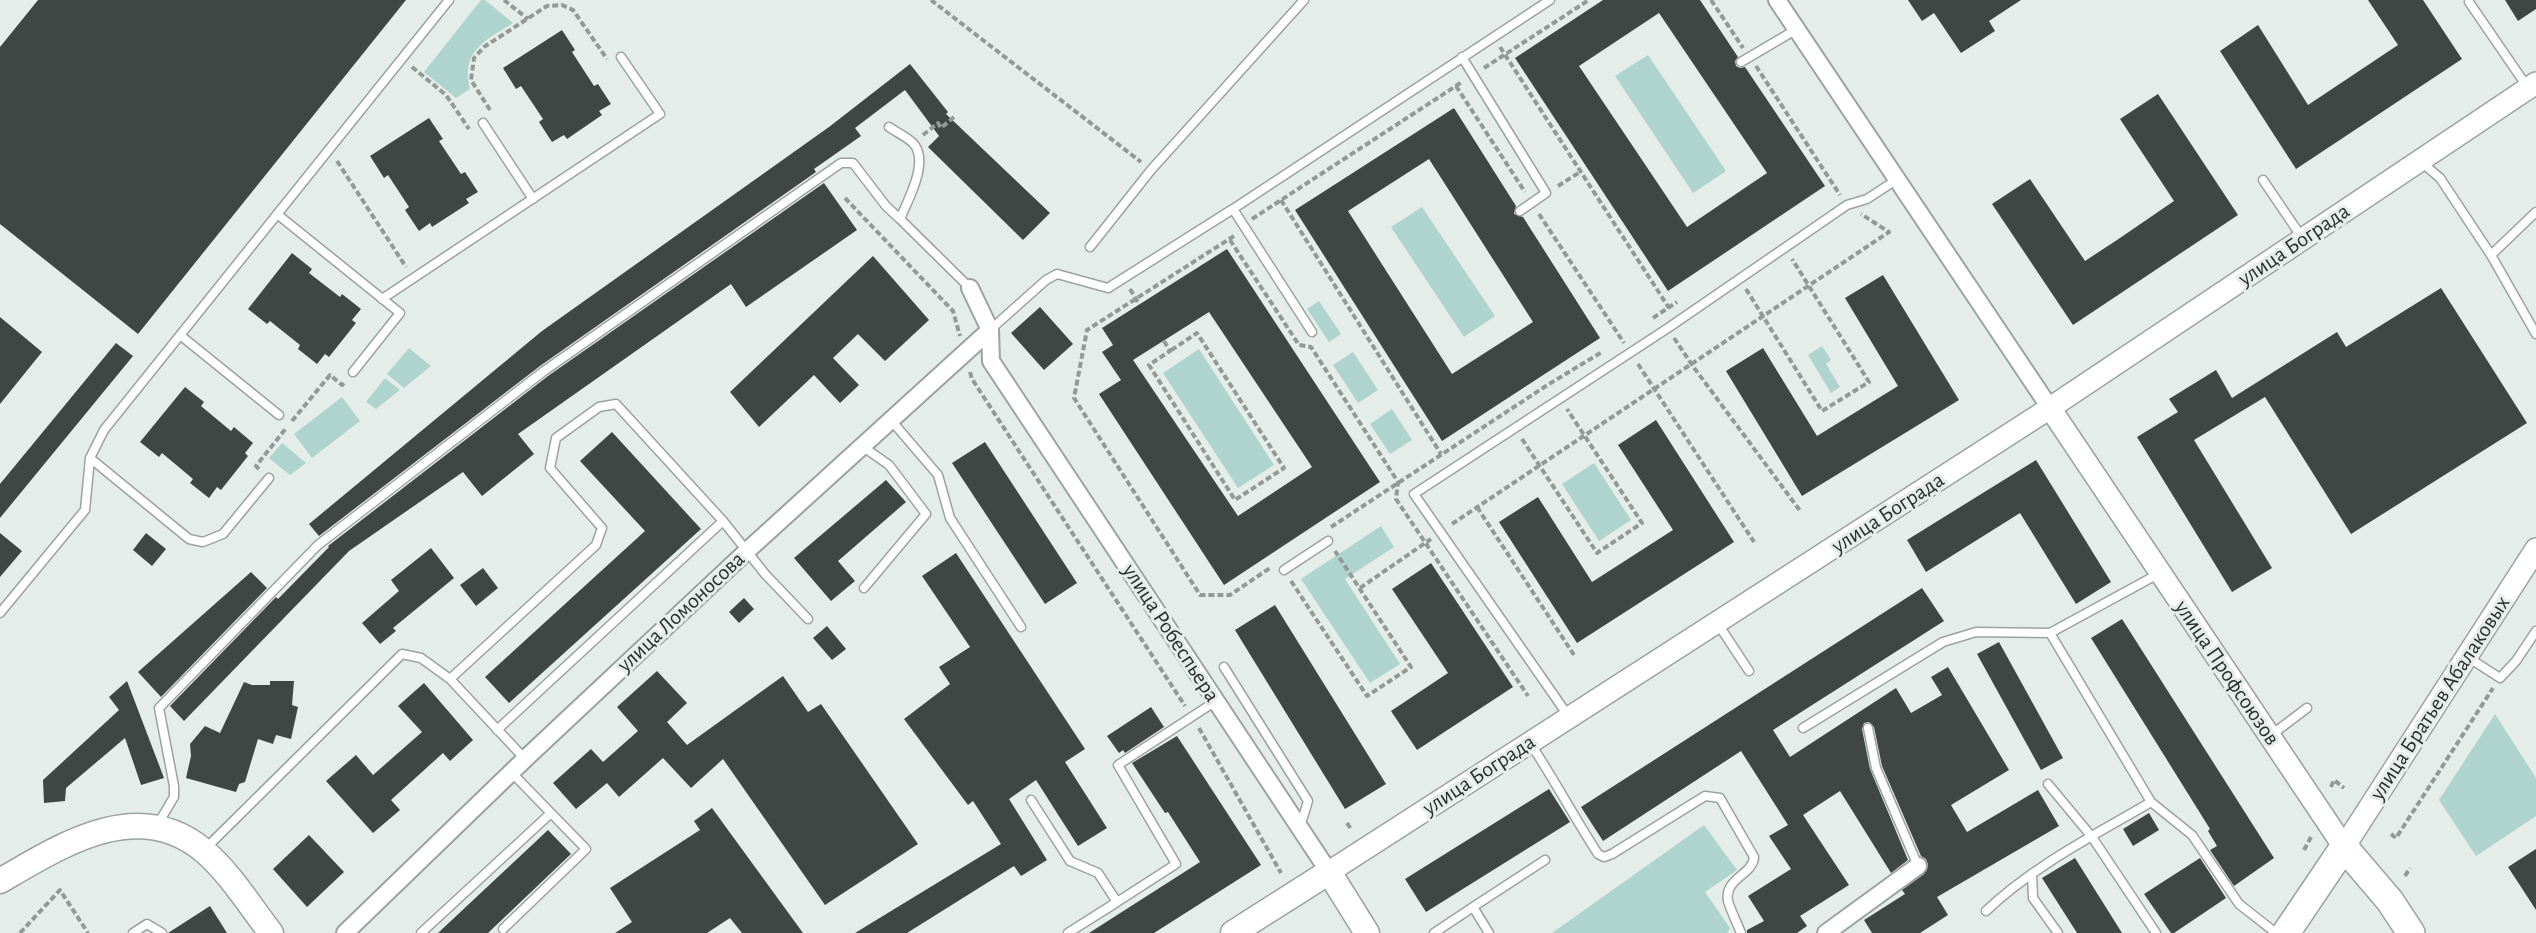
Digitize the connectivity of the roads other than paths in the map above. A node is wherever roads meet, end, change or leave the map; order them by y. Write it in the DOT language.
graph roads {
  1 [pos="449,0"];
  2 [pos="1304,0"];
  3 [pos="1550,0"];
  4 [pos="1777,0"];
  5 [pos="2469,2"];
  6 [pos="1797,29"];
  7 [pos="621,57"];
  8 [pos="1462,57"];
  9 [pos="1741,62"];
  10 [pos="2532,86"];
  11 [pos="483,123"];
  12 [pos="889,127"];
  13 [pos="2420,161"];
  14 [pos="1896,180"];
  15 [pos="2263,180"];
  16 [pos="533,199"];
  17 [pos="1233,209"];
  18 [pos="1520,212"];
  19 [pos="2536,212"];
  20 [pos="277,214"];
  21 [pos="900,219"];
  22 [pos="2303,239"];
  23 [pos="1090,247"];
  24 [pos="2491,255"];
  25 [pos="970,288"];
  26 [pos="382,299"];
  27 [pos="990,330"];
  28 [pos="1312,332"];
  29 [pos="2536,334"];
  30 [pos="180,335"];
  31 [pos="353,372"];
  32 [pos="2050,408"];
  33 [pos="279,415"];
  34 [pos="890,419"];
  35 [pos="862,446"];
  36 [pos="90,458"];
  37 [pos="269,478"];
  38 [pos="723,521"];
  39 [pos="1328,541"];
  40 [pos="2536,549"];
  41 [pos="747,550"];
  42 [pos="1284,570"];
  43 [pos="2161,573"];
  44 [pos="864,588"];
  45 [pos="0,613"];
  46 [pos="808,619"];
  47 [pos="1717,622"];
  48 [pos="1021,627"];
  49 [pos="2536,631"];
  50 [pos="2050,633"];
  51 [pos="2466,656"];
  52 [pos="1224,667"];
  53 [pos="1749,671"];
  54 [pos="450,679"];
  55 [pos="1216,701"];
  56 [pos="2307,708"];
  57 [pos="1569,717"];
  58 [pos="1803,728"];
  59 [pos="1868,728"];
  60 [pos="498,730"];
  61 [pos="2270,736"];
  62 [pos="1530,743"];
  63 [pos="525,759"];
  64 [pos="511,772"];
  65 [pos="2048,783"];
  66 [pos="1030,800"];
  67 [pos="2151,802"];
  68 [pos="551,813"];
  69 [pos="156,828"];
  70 [pos="1300,828"];
  71 [pos="2092,837"];
  72 [pos="2344,847"];
  73 [pos="204,851"];
  74 [pos="1545,860"];
  75 [pos="1918,866"];
  76 [pos="1329,872"];
  77 [pos="2032,874"];
  78 [pos="2,881"];
  79 [pos="1117,902"];
  80 [pos="1473,907"];
  81 [pos="1986,911"];
  82 [pos="503,929"];
  83 [pos="133,933"];
  84 [pos="162,933"];
  85 [pos="271,933"];
  86 [pos="345,933"];
  87 [pos="421,933"];
  88 [pos="1068,933"];
  89 [pos="1233,933"];
  90 [pos="1367,933"];
  91 [pos="1434,933"];
  92 [pos="1489,933"];
  93 [pos="1740,933"];
  94 [pos="1826,933"];
  95 [pos="2058,933"];
  96 [pos="2156,933"];
  97 [pos="2276,933"];
  98 [pos="2286,933"];
  99 [pos="2411,933"];
  1 -- 20 [label="lane"];
  2 -- 23 [label="lane"];
  3 -- 8 [label="lane"];
  4 -- 6 [label="street"];
  5 -- 10 [label="lane"];
  6 -- 9 [label="lane"];
  6 -- 14 [label="street"];
  7 -- 16 [label="lane"];
  8 -- 17 [label="lane"];
  8 -- 18 [label="lane"];
  10 -- 13 [label="street, улица Бограда"];
  11 -- 16 [label="lane"];
  12 -- 21 [label="lane"];
  13 -- 22 [label="street, улица Бограда"];
  13 -- 24 [label="lane"];
  14 -- 32 [label="street"];
  14 -- 57 [label="lane"];
  15 -- 22 [label="lane"];
  16 -- 26 [label="lane"];
  17 -- 27 [label="lane"];
  17 -- 28 [label="lane"];
  19 -- 24 [label="lane"];
  20 -- 26 [label="lane"];
  20 -- 30 [label="lane"];
  21 -- 25 [label="lane"];
  21 -- 69 [label="lane"];
  22 -- 32 [label="street, улица Бограда"];
  24 -- 29 [label="lane"];
  25 -- 27 [label="street"];
  26 -- 31 [label="lane"];
  27 -- 34 [label="street, улица Ломоносова"];
  27 -- 55 [label="street, улица Робеспьера"];
  30 -- 33 [label="lane"];
  30 -- 36 [label="lane"];
  32 -- 43 [label="street, улица Профсоюзов"];
  32 -- 47 [label="street, улица Бограда"];
  34 -- 35 [label="street, улица Ломоносова"];
  34 -- 48 [label="lane"];
  35 -- 41 [label="street, улица Ломоносова"];
  35 -- 44 [label="lane"];
  36 -- 37 [label="lane"];
  36 -- 45 [label="lane"];
  38 -- 41 [label="lane"];
  38 -- 54 [label="lane"];
  38 -- 60 [label="lane"];
  39 -- 42 [label="lane"];
  40 -- 51 [label="street, улица Братьев Абалаковых"];
  41 -- 46 [label="lane"];
  41 -- 63 [label="street, улица Ломоносова"];
  43 -- 50 [label="lane"];
  43 -- 61 [label="street, улица Профсоюзов"];
  47 -- 53 [label="lane"];
  47 -- 57 [label="street, улица Бограда"];
  49 -- 51 [label="lane"];
  50 -- 58 [label="lane"];
  50 -- 67 [label="lane"];
  51 -- 72 [label="street, улица Братьев Абалаковых"];
  52 -- 70 [label="lane"];
  54 -- 60 [label="lane"];
  54 -- 73 [label="lane"];
  55 -- 70 [label="street, улица Робеспьера"];
  55 -- 79 [label="lane"];
  56 -- 61 [label="lane"];
  57 -- 62 [label="street, улица Бограда"];
  59 -- 75 [label="lane"];
  60 -- 63 [label="lane"];
  61 -- 72 [label="street, улица Профсоюзов"];
  62 -- 76 [label="street, улица Бограда"];
  62 -- 93 [label="lane"];
  63 -- 64 [label="street, улица Ломоносова"];
  64 -- 68 [label="lane"];
  64 -- 86 [label="street, улица Ломоносова"];
  65 -- 71 [label="lane"];
  66 -- 79 [label="lane"];
  67 -- 71 [label="lane"];
  67 -- 97 [label="lane"];
  68 -- 82 [label="lane"];
  68 -- 87 [label="lane"];
  69 -- 73 [label="main road"];
  69 -- 78 [label="main road"];
  70 -- 76 [label="street, улица Робеспьера"];
  71 -- 77 [label="lane"];
  71 -- 96 [label="lane"];
  72 -- 98 [label="main road"];
  72 -- 99 [label="main road, улица Профсоюзов"];
  73 -- 85 [label="main road"];
  74 -- 80 [label="lane"];
  75 -- 94 [label="street"];
  76 -- 89 [label="main road, улица Бограда"];
  76 -- 90 [label="main road, улица Робеспьера"];
  77 -- 81 [label="lane"];
  77 -- 95 [label="lane"];
  79 -- 88 [label="lane"];
  80 -- 91 [label="lane"];
  80 -- 92 [label="lane"];
  83 -- 84 [label="lane"];
}
